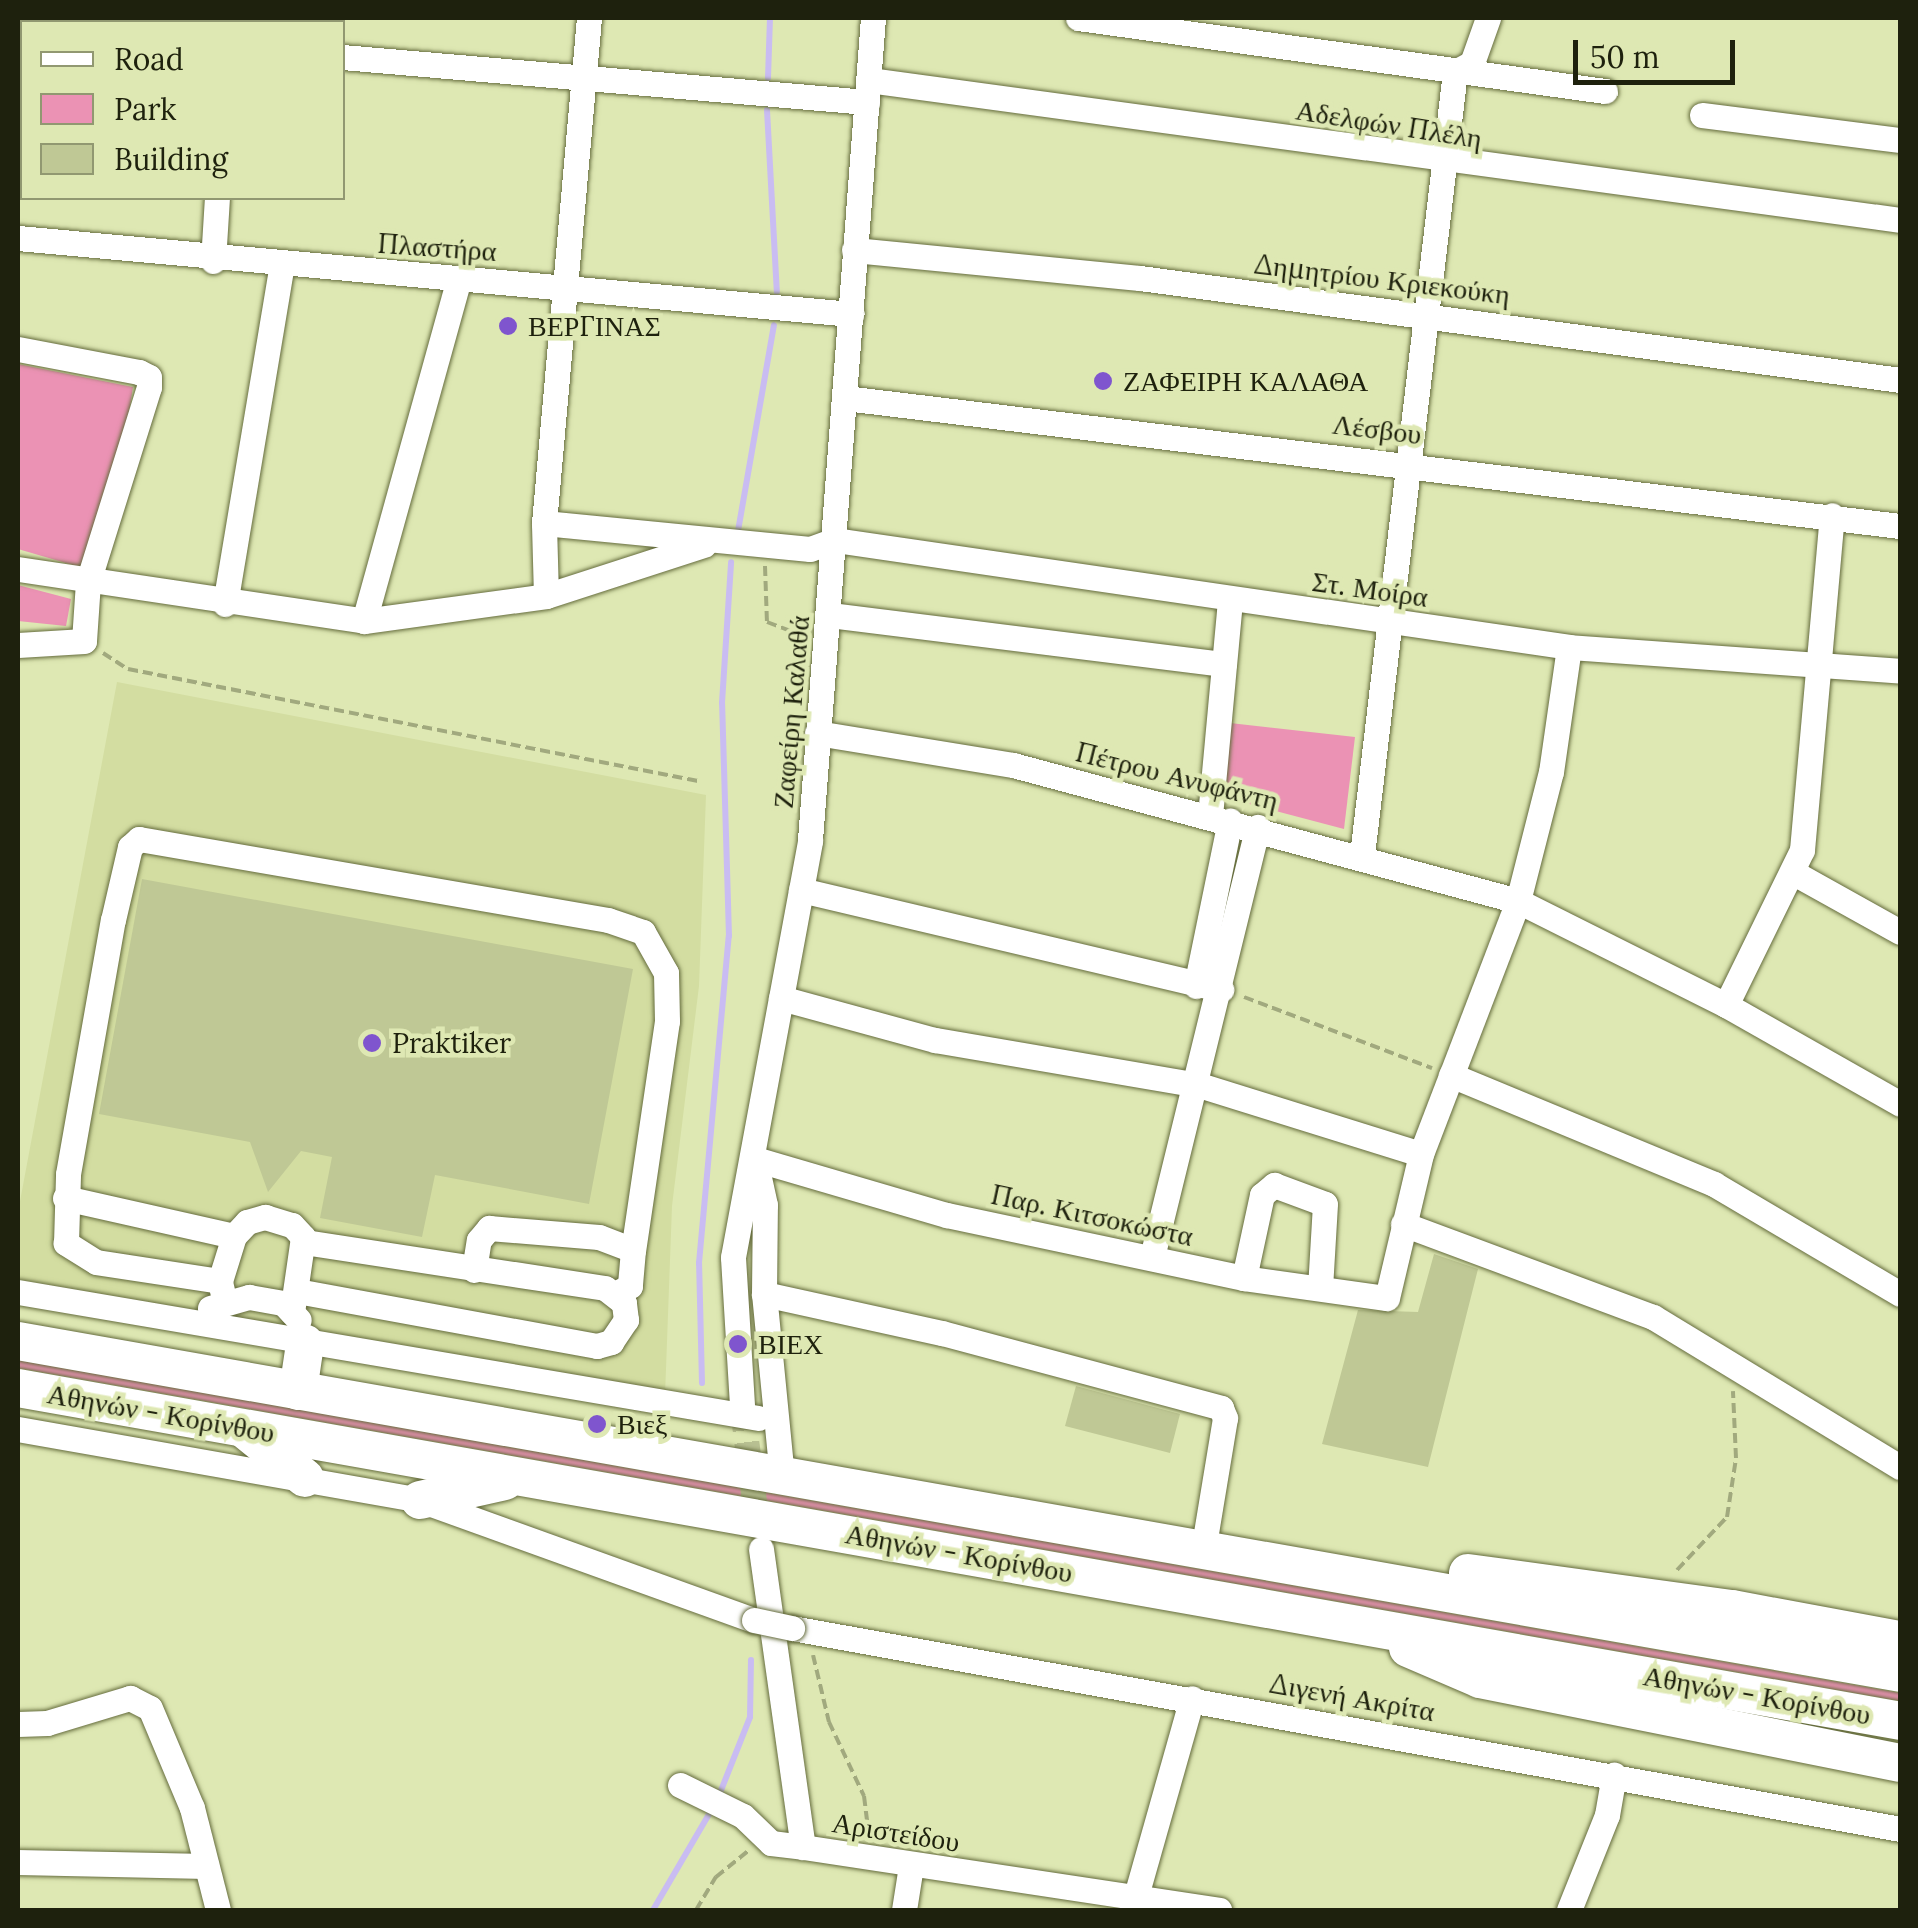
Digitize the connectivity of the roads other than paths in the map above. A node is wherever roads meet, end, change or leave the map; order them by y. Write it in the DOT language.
graph roads {
  1 [pos="589,18"];
  2 [pos="874,18"];
  3 [pos="1078,18"];
  4 [pos="1279,18"];
  5 [pos="1488,18"];
  6 [pos="1276,45"];
  7 [pos="345,58"];
  8 [pos="1455,72"];
  9 [pos="585,76"];
  10 [pos="868,91"];
  11 [pos="1605,91"];
  12 [pos="1702,115"];
  13 [pos="1900,140"];
  14 [pos="1448,164"];
  15 [pos="217,200"];
  16 [pos="1900,220"];
  17 [pos="18,238"];
  18 [pos="854,250"];
  19 [pos="213,261"];
  20 [pos="282,265"];
  21 [pos="459,278"];
  22 [pos="564,286"];
  23 [pos="852,314"];
  24 [pos="1426,314"];
  25 [pos="18,350"];
  26 [pos="1900,380"];
  27 [pos="845,398"];
  28 [pos="1408,462"];
  29 [pos="1832,516"];
  30 [pos="544,523"];
  31 [pos="1900,526"];
  32 [pos="835,540"];
  33 [pos="713,542"];
  34 [pos="18,570"];
  35 [pos="88,582"];
  36 [pos="546,596"];
  37 [pos="1230,600"];
  38 [pos="225,604"];
  39 [pos="830,615"];
  40 [pos="364,621"];
  41 [pos="1387,622"];
  42 [pos="18,645"];
  43 [pos="1569,647"];
  44 [pos="1224,664"];
  45 [pos="1818,665"];
  46 [pos="1900,671"];
  47 [pos="816,733"];
  48 [pos="1220,818"];
  49 [pos="1258,827"];
  50 [pos="1362,855"];
  51 [pos="1794,873"];
  52 [pos="801,890"];
  53 [pos="1518,902"];
  54 [pos="1900,932"];
  55 [pos="1208,988"];
  56 [pos="781,998"];
  57 [pos="1726,1005"];
  58 [pos="1452,1075"];
  59 [pos="1199,1085"];
  60 [pos="1900,1104"];
  61 [pos="1421,1154"];
  62 [pos="755,1159"];
  63 [pos="65,1198"];
  64 [pos="1403,1224"];
  65 [pos="234,1236"];
  66 [pos="303,1242"];
  67 [pos="634,1250"];
  68 [pos="1152,1257"];
  69 [pos="474,1270"];
  70 [pos="1244,1278"];
  71 [pos="1320,1287"];
  72 [pos="222,1290"];
  73 [pos="18,1292"];
  74 [pos="617,1293"];
  75 [pos="764,1294"];
  76 [pos="1900,1294"];
  77 [pos="298,1316"];
  78 [pos="191,1324"];
  79 [pos="18,1341"];
  80 [pos="18,1388"];
  81 [pos="298,1391"];
  82 [pos="742,1405"];
  83 [pos="773,1420"];
  84 [pos="242,1428"];
  85 [pos="18,1429"];
  86 [pos="1900,1467"];
  87 [pos="782,1476"];
  88 [pos="522,1477"];
  89 [pos="304,1478"];
  90 [pos="420,1500"];
  91 [pos="761,1549"];
  92 [pos="1203,1551"];
  93 [pos="1316,1571"];
  94 [pos="1341,1620"];
  95 [pos="1900,1640"];
  96 [pos="1900,1673"];
  97 [pos="1192,1698"];
  98 [pos="1900,1721"];
  99 [pos="18,1724"];
  100 [pos="1900,1763"];
  101 [pos="1614,1775"];
  102 [pos="690,1789"];
  103 [pos="1900,1829"];
  104 [pos="803,1847"];
  105 [pos="18,1862"];
  106 [pos="206,1866"];
  107 [pos="911,1866"];
  108 [pos="1134,1905"];
  109 [pos="218,1910"];
  110 [pos="904,1910"];
  111 [pos="1218,1910"];
  112 [pos="1569,1910"];
  1 -- 9 [label="street"];
  2 -- 10 [label="street, Ζαφείρη Καλαθά"];
  3 -- 6 [label="street"];
  4 -- 6 [label="street"];
  5 -- 8 [label="street"];
  6 -- 8 [label="street"];
  7 -- 9 [label="street, Αδελφών Πλέλη"];
  8 -- 11 [label="street"];
  8 -- 14 [label="street"];
  9 -- 10 [label="street, Αδελφών Πλέλη"];
  9 -- 22 [label="street"];
  10 -- 14 [label="street, Αδελφών Πλέλη"];
  10 -- 18 [label="street, Ζαφείρη Καλαθά"];
  12 -- 13 [label="street"];
  14 -- 16 [label="street, Αδελφών Πλέλη"];
  14 -- 24 [label="street"];
  15 -- 19 [label="street"];
  17 -- 19 [label="street, Πλαστήρα"];
  18 -- 23 [label="street, Ζαφείρη Καλαθά"];
  18 -- 24 [label="street, Δημητρίου Κριεκούκη"];
  19 -- 20 [label="street, Πλαστήρα"];
  20 -- 21 [label="street, Πλαστήρα"];
  20 -- 38 [label="street"];
  21 -- 22 [label="street, Πλαστήρα"];
  21 -- 40 [label="street"];
  22 -- 23 [label="street, Πλαστήρα"];
  22 -- 30 [label="street"];
  23 -- 27 [label="street, Ζαφείρη Καλαθά"];
  24 -- 26 [label="street, Δημητρίου Κριεκούκη"];
  24 -- 28 [label="street"];
  25 -- 35 [label="street"];
  27 -- 28 [label="street, Λέσβου"];
  27 -- 32 [label="street, Ζαφείρη Καλαθά"];
  28 -- 29 [label="street, Λέσβου"];
  28 -- 41 [label="street"];
  29 -- 31 [label="street, Λέσβου"];
  29 -- 45 [label="street"];
  30 -- 33 [label="street, Στ. Μοίρα"];
  30 -- 36 [label="street"];
  32 -- 33 [label="street, Στ. Μοίρα"];
  32 -- 37 [label="street, Στ. Μοίρα"];
  32 -- 39 [label="street, Ζαφείρη Καλαθά"];
  33 -- 36 [label="street"];
  34 -- 35 [label="street"];
  35 -- 38 [label="street"];
  35 -- 42 [label="street"];
  36 -- 40 [label="street"];
  37 -- 41 [label="street, Στ. Μοίρα"];
  37 -- 44 [label="street"];
  38 -- 40 [label="street"];
  39 -- 44 [label="street"];
  39 -- 47 [label="street, Ζαφείρη Καλαθά"];
  41 -- 43 [label="street, Στ. Μοίρα"];
  41 -- 50 [label="street"];
  43 -- 45 [label="street, Στ. Μοίρα"];
  43 -- 53 [label="street"];
  44 -- 48 [label="street"];
  45 -- 46 [label="street, Στ. Μοίρα"];
  45 -- 51 [label="street"];
  47 -- 48 [label="street, Πέτρου Ανυφάντη"];
  47 -- 52 [label="street, Ζαφείρη Καλαθά"];
  48 -- 49 [label="street, Πέτρου Ανυφάντη"];
  48 -- 55 [label="street"];
  49 -- 50 [label="street, Πέτρου Ανυφάντη"];
  49 -- 55 [label="street"];
  50 -- 53 [label="street, Πέτρου Ανυφάντη"];
  51 -- 54 [label="street"];
  51 -- 57 [label="street"];
  52 -- 55 [label="street"];
  52 -- 56 [label="street, Ζαφείρη Καλαθά"];
  53 -- 57 [label="street, Πέτρου Ανυφάντη"];
  53 -- 58 [label="street"];
  55 -- 59 [label="street"];
  56 -- 59 [label="street"];
  56 -- 62 [label="street, Ζαφείρη Καλαθά"];
  57 -- 60 [label="street, Πέτρου Ανυφάντη"];
  58 -- 61 [label="street"];
  58 -- 76 [label="street"];
  59 -- 61 [label="street"];
  59 -- 68 [label="street"];
  61 -- 64 [label="street"];
  62 -- 68 [label="street, Παρ. Κιτσοκώστα"];
  62 -- 75 [label="street"];
  62 -- 82 [label="street, Ζαφείρη Καλαθά"];
  63 -- 65 [label="street"];
  63 -- 67 [label="street"];
  63 -- 72 [label="street"];
  64 -- 71 [label="street, Παρ. Κιτσοκώστα"];
  64 -- 86 [label="street"];
  65 -- 66 [label="street"];
  65 -- 72 [label="street"];
  66 -- 69 [label="street"];
  66 -- 77 [label="street"];
  67 -- 69 [label="street"];
  67 -- 74 [label="street"];
  68 -- 70 [label="street, Παρ. Κιτσοκώστα"];
  69 -- 74 [label="street"];
  70 -- 71 [label="street, Παρ. Κιτσοκώστα"];
  70 -- 71 [label="street"];
  72 -- 77 [label="street"];
  72 -- 78 [label="street"];
  73 -- 78 [label="street"];
  74 -- 77 [label="street"];
  75 -- 83 [label="street"];
  75 -- 92 [label="street"];
  77 -- 78 [label="street"];
  77 -- 81 [label="highway"];
  77 -- 83 [label="street"];
  79 -- 81 [label="highway, Αθηνών - Κορίνθου"];
  80 -- 84 [label="highway, Αθηνών - Κορίνθου"];
  81 -- 87 [label="highway, Αθηνών - Κορίνθου"];
  83 -- 87 [label="street"];
  84 -- 88 [label="highway, Αθηνών - Κορίνθου"];
  84 -- 89 [label="highway"];
  85 -- 89 [label="street, Διγενή Ακρίτα"];
  87 -- 92 [label="highway, Αθηνών - Κορίνθου"];
  88 -- 90 [label="highway"];
  88 -- 94 [label="highway, Αθηνών - Κορίνθου"];
  89 -- 90 [label="street, Διγενή Ακρίτα"];
  90 -- 97 [label="street, Διγενή Ακρίτα, bridge"];
  91 -- 104 [label="street, Αριστείδου"];
  92 -- 93 [label="highway, Αθηνών - Κορίνθου"];
  93 -- 95 [label="highway"];
  93 -- 96 [label="highway, Αθηνών - Κορίνθου"];
  94 -- 98 [label="highway, Αθηνών - Κορίνθου"];
  94 -- 100 [label="highway"];
  97 -- 101 [label="street, Διγενή Ακρίτα"];
  97 -- 108 [label="street"];
  99 -- 106 [label="street"];
  101 -- 103 [label="street, Διγενή Ακρίτα"];
  101 -- 112 [label="street"];
  102 -- 104 [label="street"];
  104 -- 107 [label="street, Αριστείδου"];
  105 -- 106 [label="street"];
  106 -- 109 [label="street"];
  107 -- 108 [label="street, Αριστείδου"];
  107 -- 110 [label="street"];
  108 -- 111 [label="street, Αριστείδου"];
}
